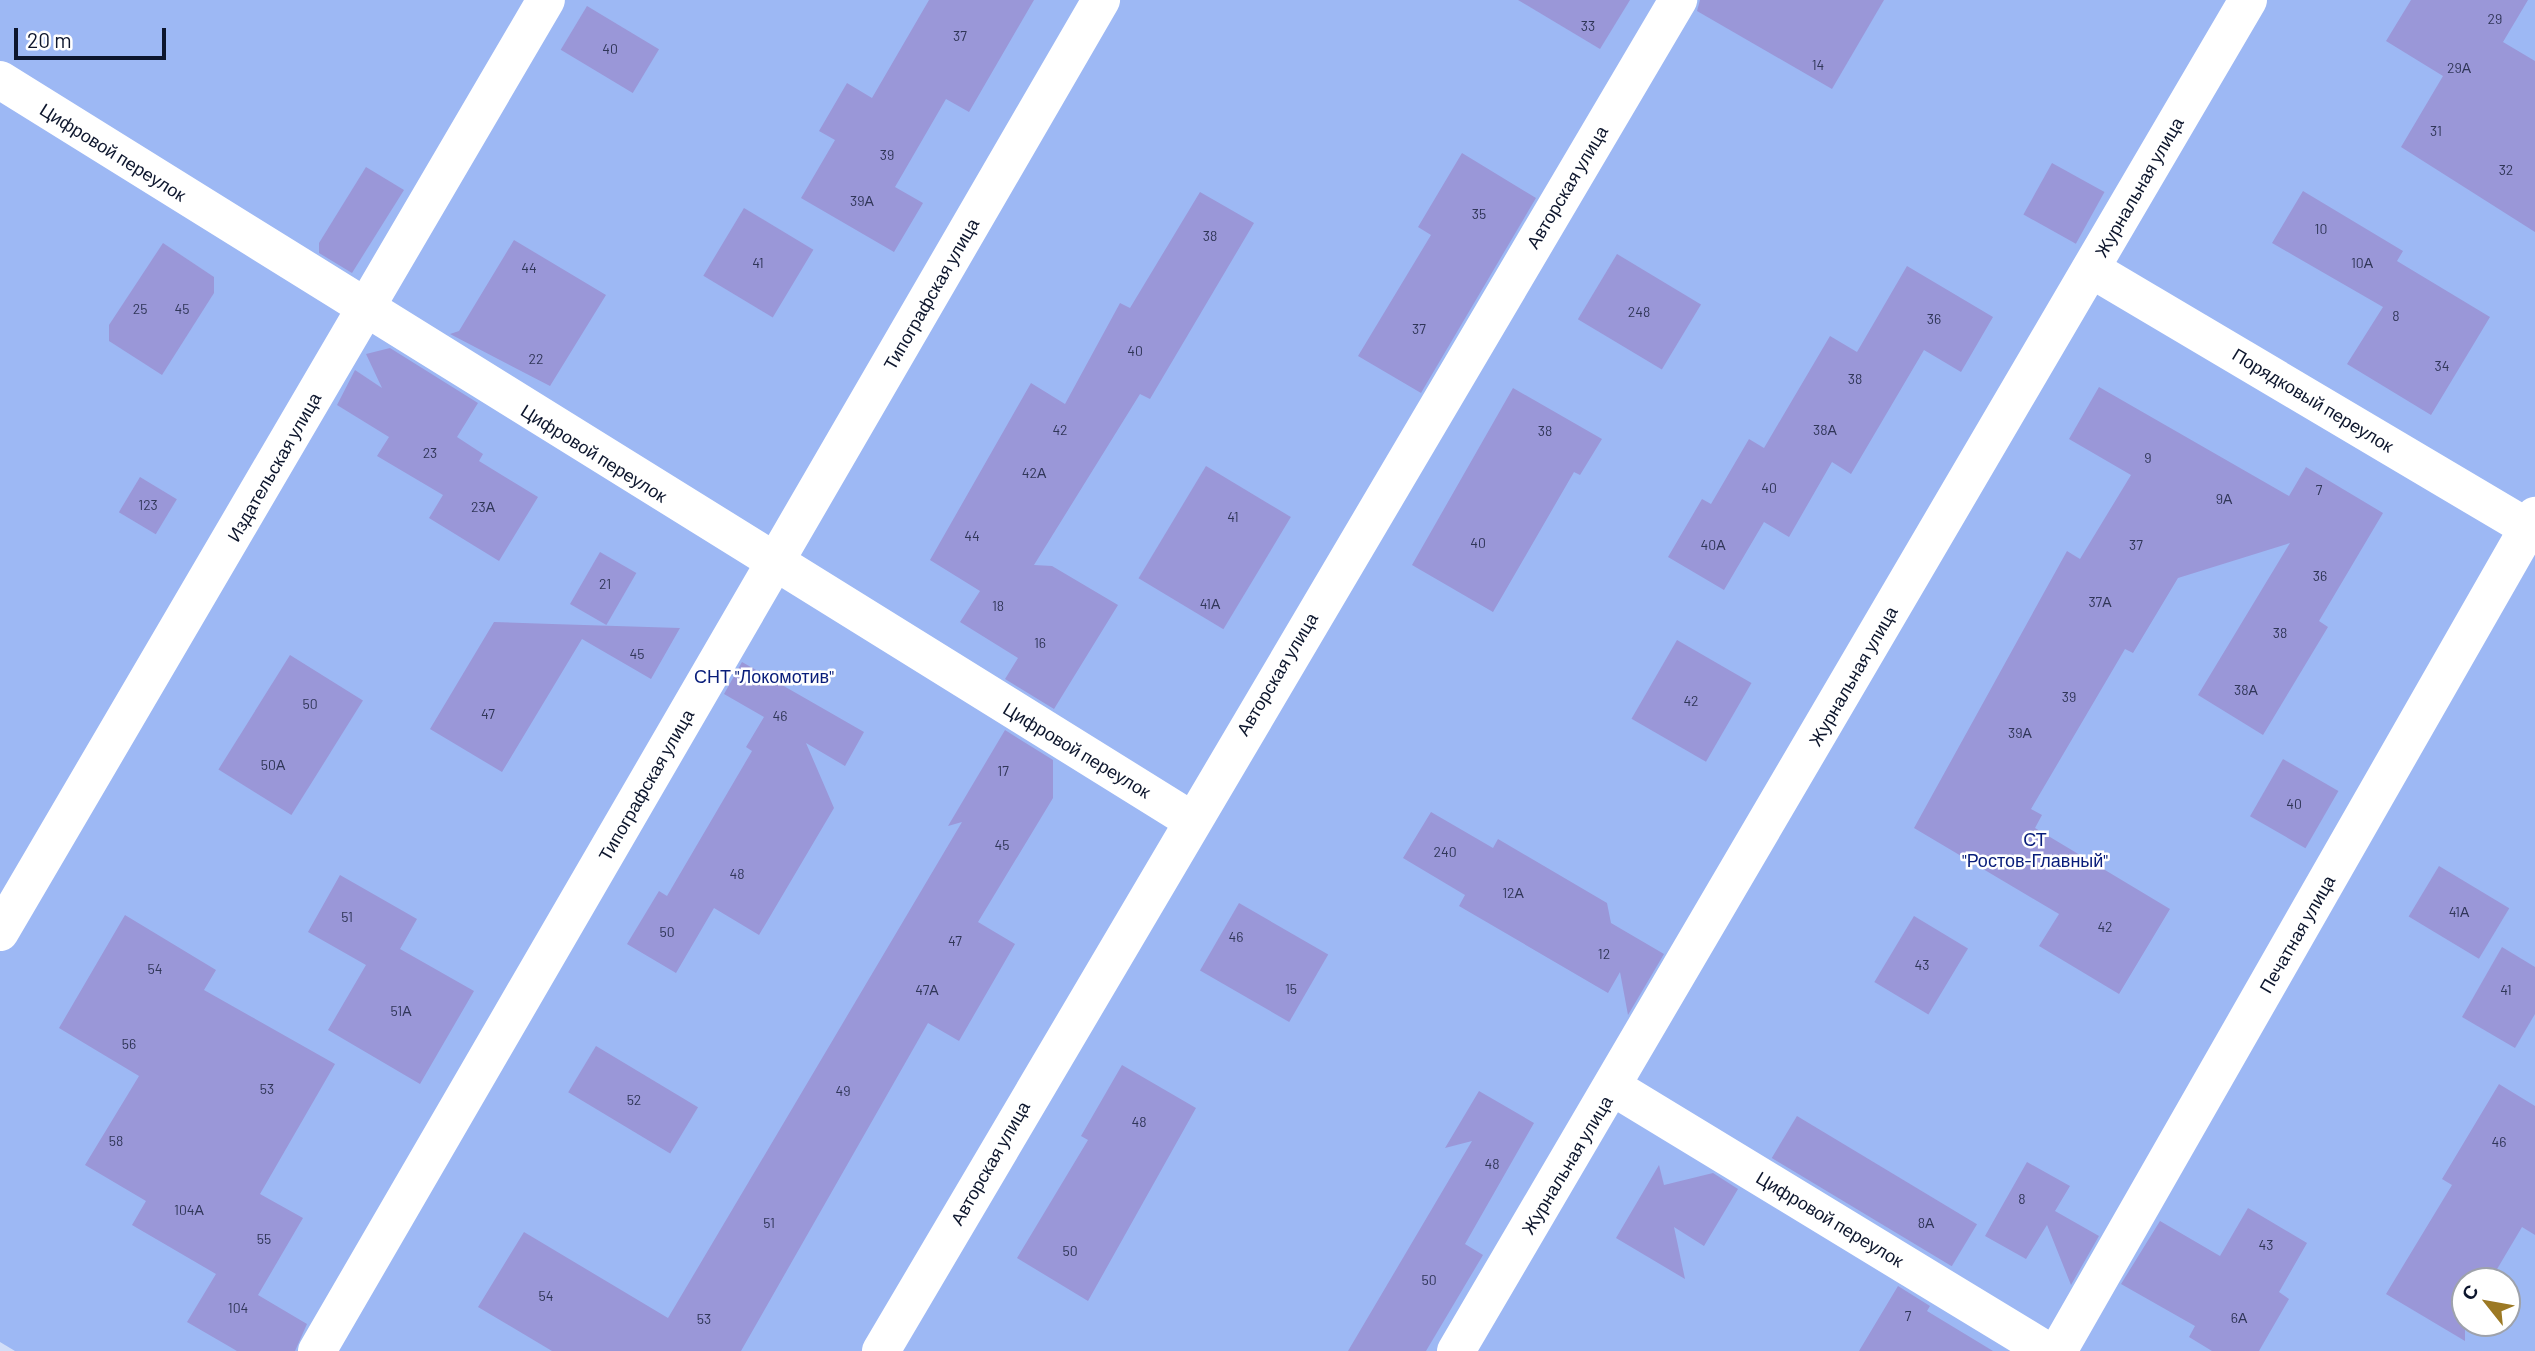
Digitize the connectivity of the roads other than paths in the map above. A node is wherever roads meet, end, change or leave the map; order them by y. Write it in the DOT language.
graph roads {
  1 [pos="545,0"];
  2 [pos="1101,0"];
  3 [pos="1678,0"];
  4 [pos="2248,0"];
  5 [pos="0,80"];
  6 [pos="2091,269"];
  7 [pos="365,311"];
  8 [pos="2533,525"];
  9 [pos="774,565"];
  10 [pos="1191,820"];
  11 [pos="0,932"];
  12 [pos="1613,1087"];
  13 [pos="317,1351"];
  14 [pos="881,1351"];
  15 [pos="1456,1351"];
  16 [pos="2047,1351"];
  17 [pos="2058,1351"];
  1 -- 7 [label="street, Издательская улица"];
  2 -- 9 [label="street, Типографская улица"];
  3 -- 10 [label="street, Авторская улица"];
  4 -- 6 [label="street, Журнальная улица"];
  5 -- 7 [label="street, Цифровой переулок"];
  6 -- 8 [label="street, Порядковый переулок"];
  6 -- 12 [label="street, Журнальная улица"];
  7 -- 9 [label="street, Цифровой переулок"];
  7 -- 11 [label="street, Издательская улица"];
  8 -- 17 [label="street, Печатная улица"];
  9 -- 10 [label="street, Цифровой переулок"];
  9 -- 13 [label="street, Типографская улица"];
  10 -- 14 [label="street, Авторская улица"];
  12 -- 15 [label="street, Журнальная улица"];
  12 -- 16 [label="street, Цифровой переулок"];
}
